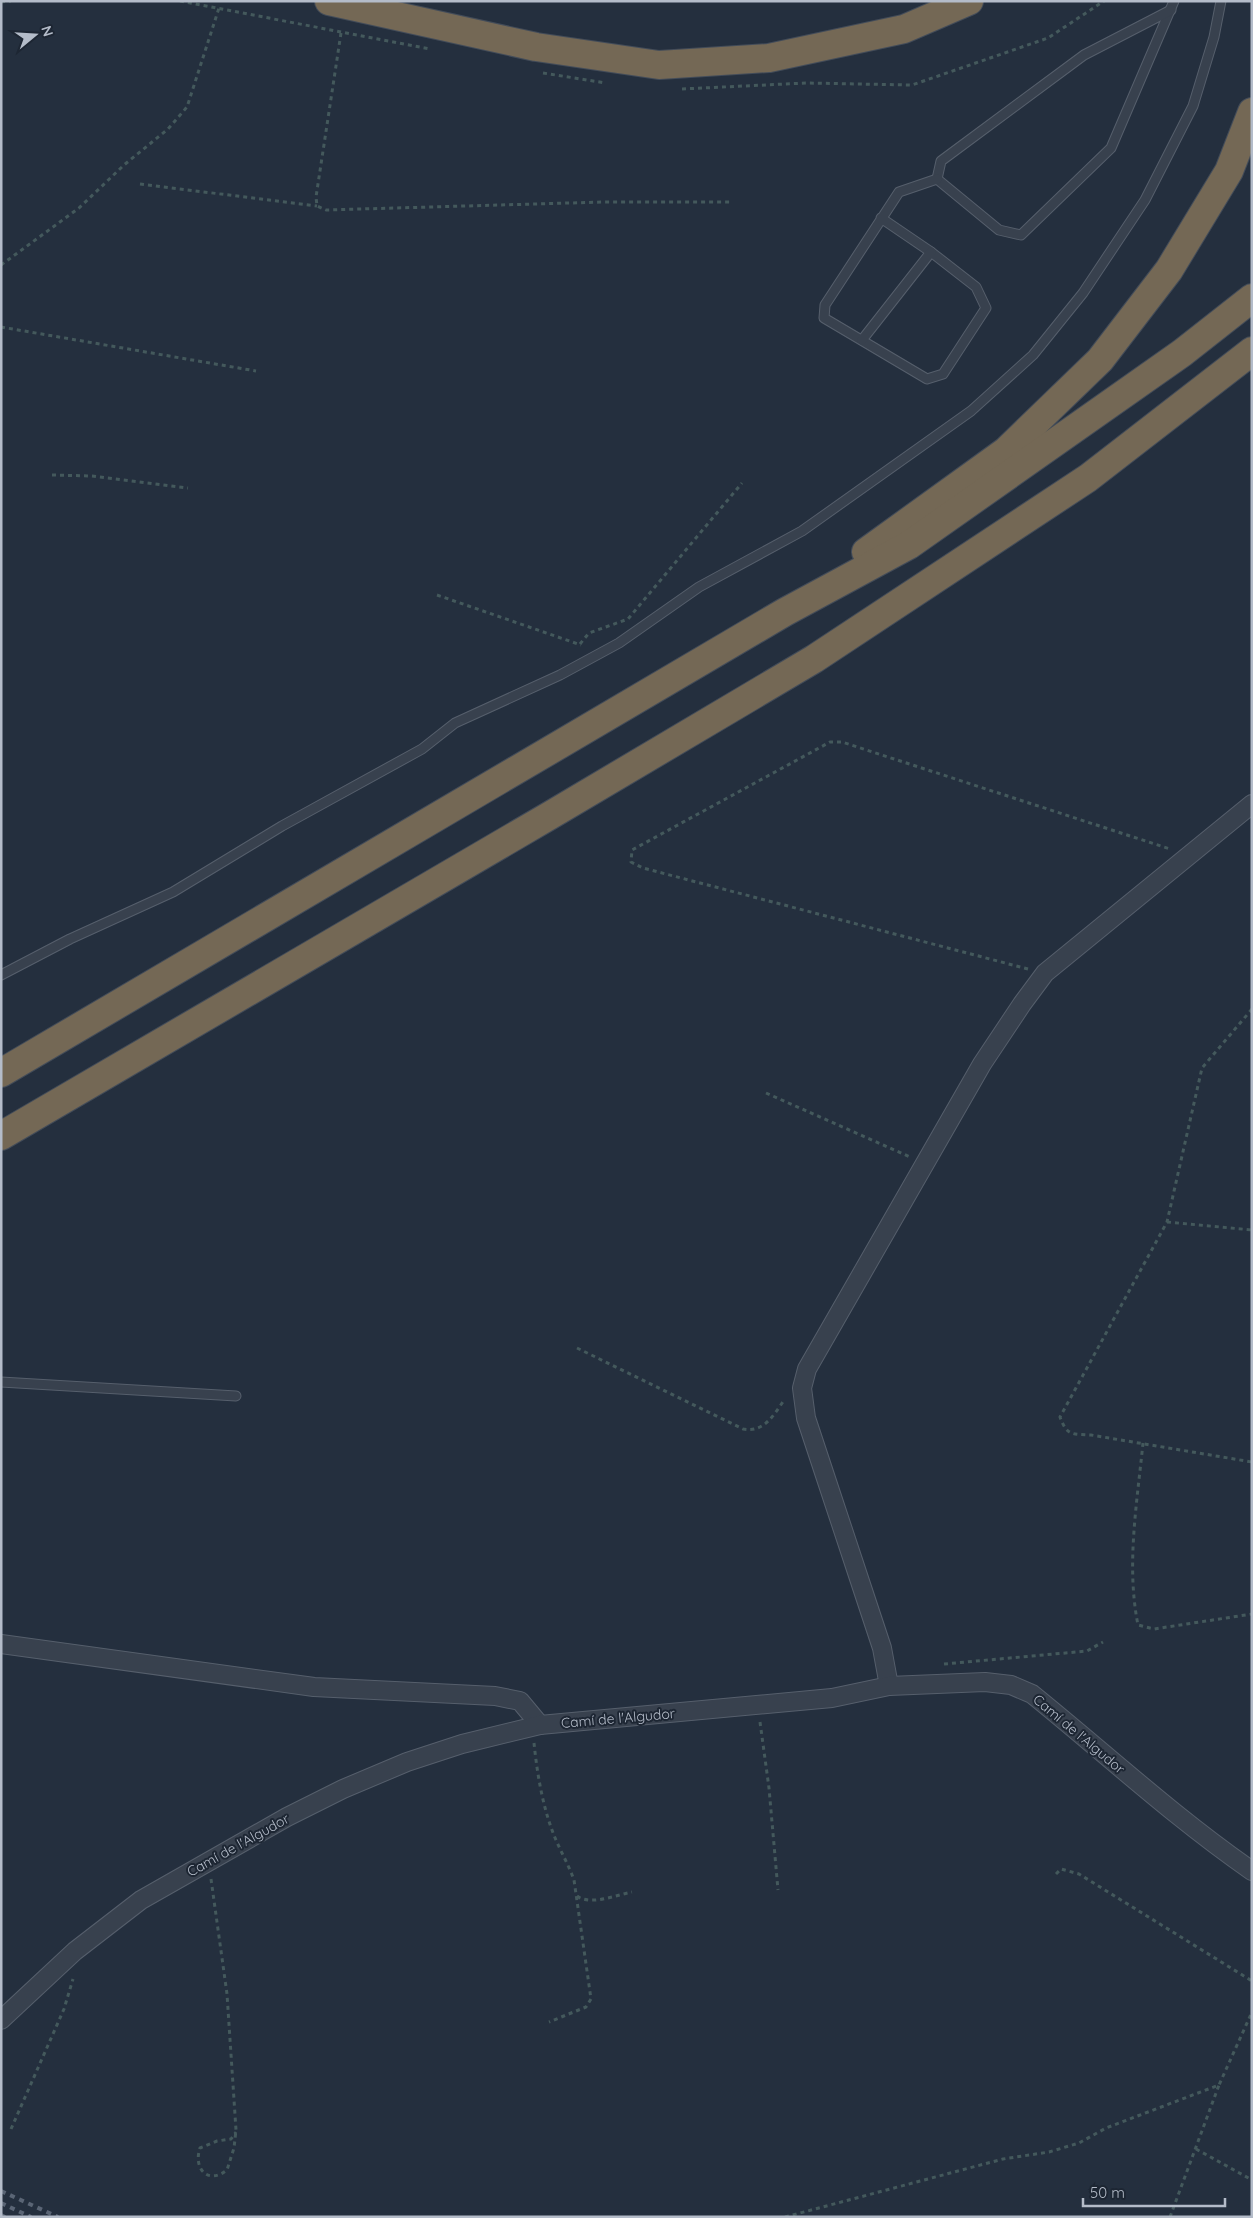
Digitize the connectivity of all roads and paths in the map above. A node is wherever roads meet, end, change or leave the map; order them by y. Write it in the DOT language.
graph roads {
  1 [pos="10,1"];
  2 [pos="180,1"];
  3 [pos="329,1"];
  4 [pos="969,1"];
  5 [pos="1222,1"];
  6 [pos="1,2"];
  7 [pos="1173,6"];
  8 [pos="219,8"];
  9 [pos="1252,112"];
  10 [pos="937,179"];
  11 [pos="140,184"];
  12 [pos="733,202"];
  13 [pos="317,206"];
  14 [pos="881,218"];
  15 [pos="931,252"];
  16 [pos="1,265"];
  17 [pos="1252,298"];
  18 [pos="1,327"];
  19 [pos="862,340"];
  20 [pos="1252,351"];
  21 [pos="256,370"];
  22 [pos="52,475"];
  23 [pos="742,483"];
  24 [pos="188,488"];
  25 [pos="437,595"];
  26 [pos="785,612"];
  27 [pos="580,644"];
  28 [pos="588,660"];
  29 [pos="1252,804"];
  30 [pos="1189,856"];
  31 [pos="1045,973"];
  32 [pos="1,975"];
  33 [pos="1252,1009"];
  34 [pos="1,1073"];
  35 [pos="766,1093"];
  36 [pos="1,1136"];
  37 [pos="925,1163"];
  38 [pos="1167,1222"];
  39 [pos="1252,1230"];
  40 [pos="577,1348"];
  41 [pos="806,1376"];
  42 [pos="1,1382"];
  43 [pos="236,1396"];
  44 [pos="1143,1444"];
  45 [pos="1252,1462"];
  46 [pos="1252,1614"];
  47 [pos="1103,1642"];
  48 [pos="1,1644"];
  49 [pos="940,1664"];
  50 [pos="889,1686"];
  51 [pos="758,1706"];
  52 [pos="536,1726"];
  53 [pos="206,1862"];
  54 [pos="1252,1871"];
  55 [pos="1056,1874"];
  56 [pos="778,1890"];
  57 [pos="632,1892"];
  58 [pos="576,1896"];
  59 [pos="75,1951"];
  60 [pos="1252,1981"];
  61 [pos="1252,2012"];
  62 [pos="1,2020"];
  63 [pos="549,2022"];
  64 [pos="1219,2085"];
  65 [pos="11,2129"];
  66 [pos="236,2132"];
  67 [pos="1196,2149"];
  68 [pos="1252,2180"];
  69 [pos="785,2217"];
  70 [pos="1170,2217"];
  1 -- 6 [label="path"];
  2 -- 8 [label="path"];
  3 -- 4 [label="highway"];
  5 -- 28 [label="lane"];
  7 -- 10 [label="lane"];
  7 -- 10 [label="lane"];
  8 -- 13 [label="path"];
  8 -- 16 [label="path"];
  9 -- 26 [label="highway"];
  10 -- 14 [label="lane"];
  11 -- 13 [label="path"];
  12 -- 13 [label="path"];
  14 -- 15 [label="lane"];
  14 -- 19 [label="lane"];
  15 -- 19 [label="lane"];
  15 -- 19 [label="lane"];
  17 -- 26 [label="highway"];
  18 -- 21 [label="path"];
  20 -- 36 [label="highway"];
  22 -- 24 [label="path"];
  23 -- 27 [label="path"];
  25 -- 27 [label="path"];
  26 -- 34 [label="highway"];
  27 -- 28 [label="path"];
  28 -- 32 [label="lane"];
  29 -- 30 [label="street"];
  30 -- 31 [label="street"];
  30 -- 31 [label="path"];
  31 -- 37 [label="street"];
  33 -- 38 [label="path"];
  35 -- 37 [label="path"];
  37 -- 41 [label="street"];
  38 -- 39 [label="path"];
  38 -- 44 [label="path"];
  40 -- 41 [label="path"];
  41 -- 50 [label="street"];
  42 -- 43 [label="lane"];
  44 -- 45 [label="path"];
  44 -- 46 [label="path"];
  47 -- 49 [label="path"];
  48 -- 52 [label="street"];
  50 -- 51 [label="street, Camí de l'Algudor"];
  50 -- 54 [label="street, Camí de l'Algudor"];
  51 -- 52 [label="street, Camí de l'Algudor"];
  51 -- 56 [label="path"];
  52 -- 53 [label="street, Camí de l'Algudor"];
  52 -- 58 [label="path"];
  53 -- 59 [label="street, Camí de l'Algudor"];
  53 -- 66 [label="path"];
  55 -- 60 [label="path"];
  57 -- 58 [label="path"];
  58 -- 63 [label="path"];
  59 -- 62 [label="street, Camí de l'Algudor"];
  59 -- 65 [label="path"];
  61 -- 64 [label="path"];
  64 -- 67 [label="path"];
  64 -- 69 [label="path"];
  66 -- 66 [label="path"];
  67 -- 68 [label="path"];
  67 -- 70 [label="path"];
}
